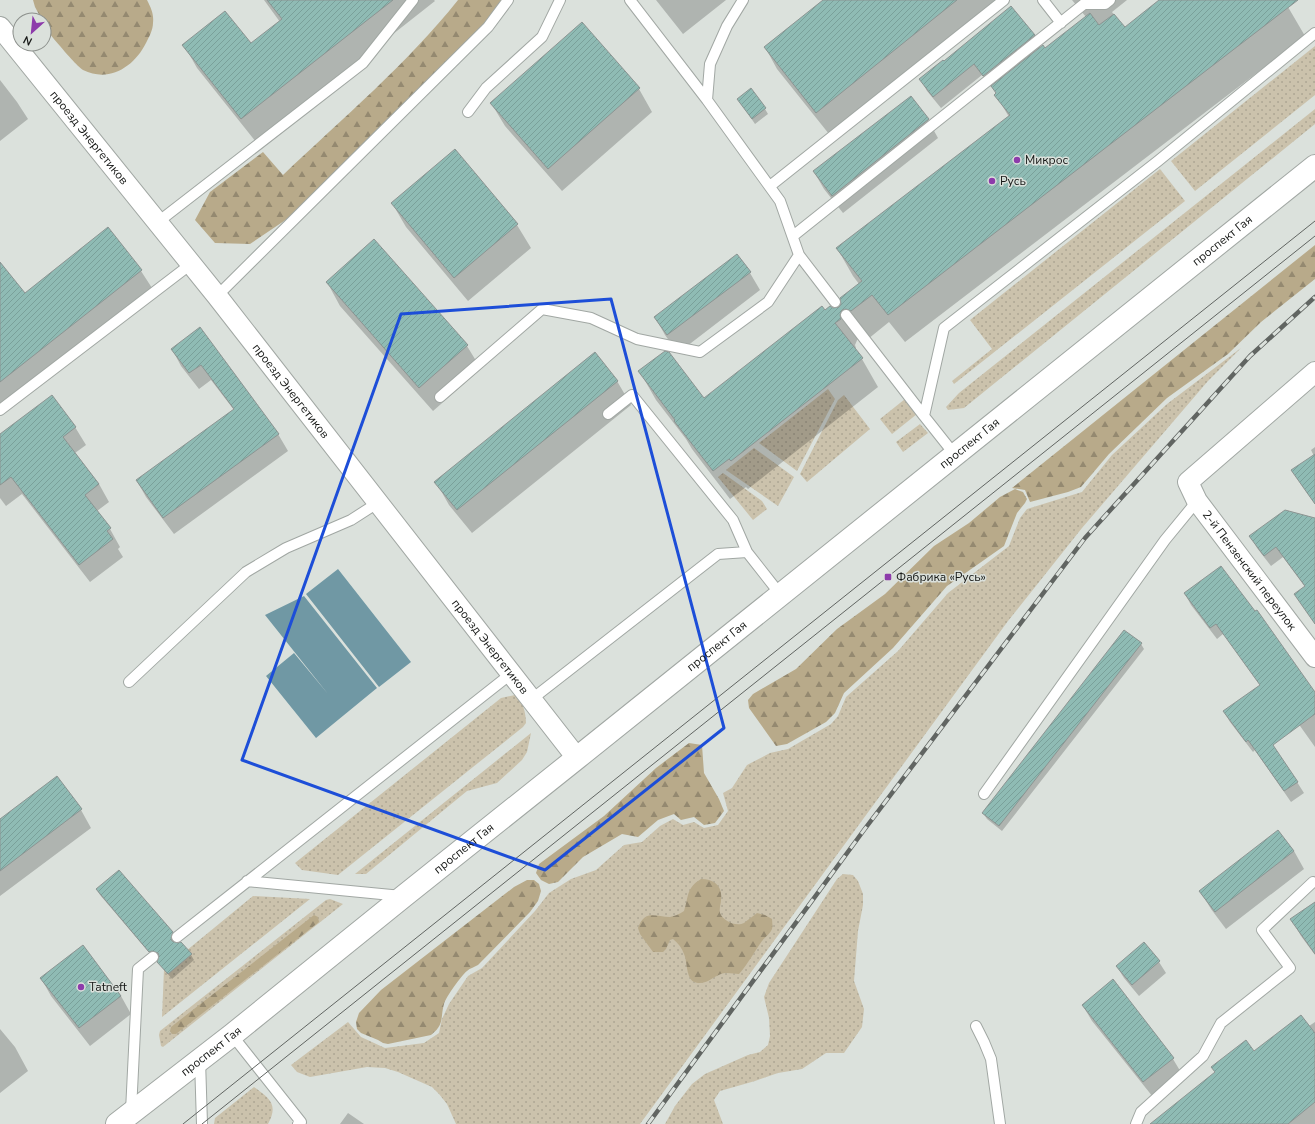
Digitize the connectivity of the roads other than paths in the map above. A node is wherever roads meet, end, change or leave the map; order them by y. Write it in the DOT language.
graph roads {
  1 [pos="413,0"];
  2 [pos="508,0"];
  3 [pos="560,0"];
  4 [pos="630,0"];
  5 [pos="743,0"];
  6 [pos="1004,0"];
  7 [pos="1044,0"];
  8 [pos="1110,0"];
  9 [pos="1061,23"];
  10 [pos="0,28"];
  11 [pos="1315,33"];
  12 [pos="707,100"];
  13 [pos="468,112"];
  14 [pos="1315,166"];
  15 [pos="770,186"];
  16 [pos="158,222"];
  17 [pos="793,236"];
  18 [pos="799,256"];
  19 [pos="192,264"];
  20 [pos="217,296"];
  21 [pos="835,302"];
  22 [pos="846,315"];
  23 [pos="1315,372"];
  24 [pos="440,397"];
  25 [pos="0,410"];
  26 [pos="608,414"];
  27 [pos="924,416"];
  28 [pos="955,455"];
  29 [pos="1197,501"];
  30 [pos="379,502"];
  31 [pos="747,552"];
  32 [pos="780,594"];
  33 [pos="1315,657"];
  34 [pos="512,673"];
  35 [pos="129,682"];
  36 [pos="532,699"];
  37 [pos="577,758"];
  38 [pos="984,794"];
  39 [pos="247,881"];
  40 [pos="1313,882"];
  41 [pos="404,896"];
  42 [pos="177,937"];
  43 [pos="153,957"];
  44 [pos="976,1026"];
  45 [pos="232,1035"];
  46 [pos="200,1060"];
  47 [pos="124,1119"];
  48 [pos="202,1124"];
  49 [pos="298,1124"];
  50 [pos="1000,1124"];
  51 [pos="1136,1124"];
  1 -- 16 [label="lane"];
  2 -- 20 [label="lane"];
  3 -- 13 [label="lane"];
  4 -- 12 [label="lane"];
  5 -- 12 [label="lane"];
  6 -- 15 [label="lane"];
  7 -- 9 [label="lane"];
  8 -- 9 [label="lane"];
  9 -- 17 [label="lane"];
  10 -- 16 [label="street, проезд Энергетиков"];
  11 -- 27 [label="lane"];
  12 -- 15 [label="lane"];
  14 -- 28 [label="main road, проспект Гая"];
  15 -- 17 [label="lane"];
  16 -- 19 [label="street, проезд Энергетиков"];
  17 -- 18 [label="lane"];
  18 -- 21 [label="lane"];
  18 -- 24 [label="lane"];
  19 -- 20 [label="street, проезд Энергетиков"];
  19 -- 25 [label="lane"];
  20 -- 30 [label="street, проезд Энергетиков"];
  22 -- 27 [label="lane"];
  23 -- 29 [label="street, 2-й Пензенский переулок"];
  26 -- 31 [label="lane"];
  27 -- 28 [label="lane"];
  28 -- 32 [label="main road, проспект Гая"];
  29 -- 33 [label="street, 2-й Пензенский переулок"];
  29 -- 38 [label="lane"];
  30 -- 34 [label="street, проезд Энергетиков"];
  30 -- 35 [label="lane"];
  31 -- 32 [label="lane"];
  31 -- 36 [label="lane"];
  32 -- 37 [label="main road, проспект Гая"];
  34 -- 36 [label="street, проезд Энергетиков"];
  34 -- 39 [label="lane"];
  36 -- 37 [label="street, проезд Энергетиков"];
  37 -- 41 [label="main road, проспект Гая"];
  39 -- 41 [label="lane"];
  39 -- 42 [label="lane"];
  40 -- 51 [label="lane"];
  41 -- 45 [label="main road, проспект Гая"];
  43 -- 47 [label="lane"];
  44 -- 50 [label="lane"];
  45 -- 46 [label="main road, проспект Гая"];
  45 -- 49 [label="lane"];
  46 -- 47 [label="main road, проспект Гая"];
  46 -- 48 [label="lane"];
}
